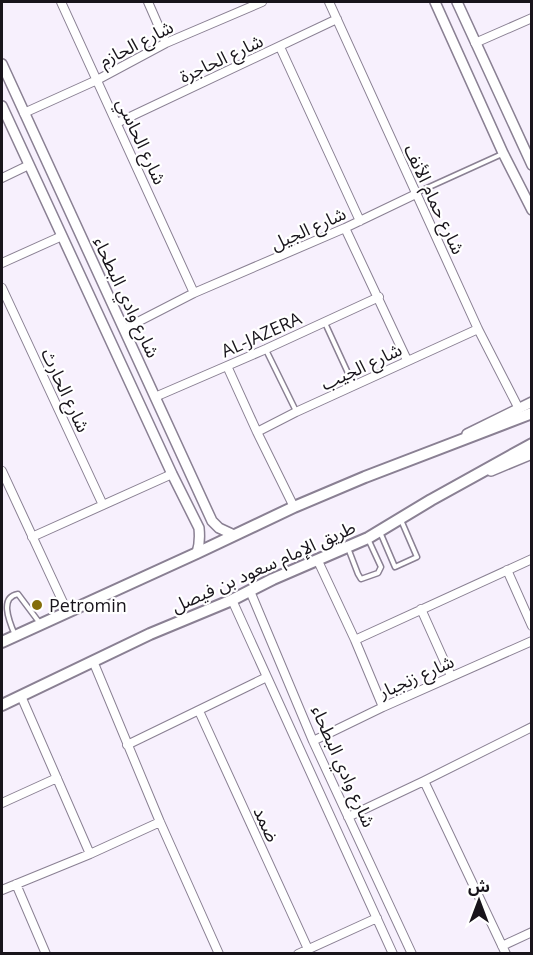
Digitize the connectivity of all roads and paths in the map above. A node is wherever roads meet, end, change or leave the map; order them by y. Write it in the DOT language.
graph roads {
  1 [pos="61,2"];
  2 [pos="148,2"];
  3 [pos="262,2"];
  4 [pos="329,2"];
  5 [pos="435,2"];
  6 [pos="457,2"];
  7 [pos="531,18"];
  8 [pos="337,19"];
  9 [pos="166,43"];
  10 [pos="476,43"];
  11 [pos="280,47"];
  12 [pos="2,64"];
  13 [pos="97,80"];
  14 [pos="2,106"];
  15 [pos="24,113"];
  16 [pos="117,123"];
  17 [pos="503,153"];
  18 [pos="43,154"];
  19 [pos="28,163"];
  20 [pos="531,165"];
  21 [pos="2,178"];
  22 [pos="416,194"];
  23 [pos="531,210"];
  24 [pos="360,221"];
  25 [pos="345,228"];
  26 [pos="62,236"];
  27 [pos="2,262"];
  28 [pos="2,288"];
  29 [pos="194,293"];
  30 [pos="378,297"];
  31 [pos="324,322"];
  32 [pos="123,329"];
  33 [pos="478,329"];
  34 [pos="266,350"];
  35 [pos="407,360"];
  36 [pos="227,366"];
  37 [pos="354,386"];
  38 [pos="155,397"];
  39 [pos="531,402"];
  40 [pos="518,408"];
  41 [pos="296,412"];
  42 [pos="531,413"];
  43 [pos="257,432"];
  44 [pos="531,444"];
  45 [pos="440,448"];
  46 [pos="531,454"];
  47 [pos="2,471"];
  48 [pos="172,474"];
  49 [pos="472,478"];
  50 [pos="103,505"];
  51 [pos="294,507"];
  52 [pos="400,519"];
  53 [pos="380,531"];
  54 [pos="234,535"];
  55 [pos="32,537"];
  56 [pos="368,538"];
  57 [pos="348,547"];
  58 [pos="197,553"];
  59 [pos="531,558"];
  60 [pos="318,561"];
  61 [pos="507,570"];
  62 [pos="250,591"];
  63 [pos="232,600"];
  64 [pos="421,609"];
  65 [pos="67,611"];
  66 [pos="40,624"];
  67 [pos="531,626"];
  68 [pos="15,636"];
  69 [pos="355,640"];
  70 [pos="531,640"];
  71 [pos="2,642"];
  72 [pos="93,661"];
  73 [pos="451,676"];
  74 [pos="267,677"];
  75 [pos="21,696"];
  76 [pos="2,705"];
  77 [pos="383,707"];
  78 [pos="199,711"];
  79 [pos="531,727"];
  80 [pos="313,741"];
  81 [pos="127,745"];
  82 [pos="57,778"];
  83 [pos="424,781"];
  84 [pos="2,803"];
  85 [pos="348,817"];
  86 [pos="160,822"];
  87 [pos="90,854"];
  88 [pos="16,884"];
  89 [pos="2,890"];
  90 [pos="377,918"];
  91 [pos="531,932"];
  92 [pos="308,949"];
  93 [pos="504,950"];
  94 [pos="46,954"];
  95 [pos="219,954"];
  96 [pos="298,954"];
  97 [pos="393,954"];
  98 [pos="412,954"];
  1 -- 13 [label="street, شارع الحاسي"];
  2 -- 9 [label="street"];
  3 -- 9 [label="street, شارع الحازم"];
  4 -- 8 [label="street, شارع حمام الأنف"];
  5 -- 17 [label="street"];
  6 -- 10 [label="street"];
  7 -- 10 [label="street"];
  8 -- 11 [label="street, شارع الحاجرة"];
  8 -- 22 [label="street, شارع حمام الأنف"];
  9 -- 13 [label="street, شارع الحازم"];
  10 -- 20 [label="street"];
  11 -- 16 [label="street, شارع الحاجرة"];
  11 -- 24 [label="street"];
  12 -- 15 [label="street, شارع وادي البطحاء"];
  13 -- 15 [label="street, شارع الحازم"];
  13 -- 16 [label="street, شارع الحاسي"];
  14 -- 19 [label="street, شارع وادي البطحاء"];
  15 -- 18 [label="street, شارع وادي البطحاء"];
  16 -- 29 [label="street, شارع الحاسي"];
  17 -- 22 [label="lane, شارع الجيل"];
  17 -- 23 [label="street"];
  18 -- 19 [label="street"];
  18 -- 32 [label="street, شارع وادي البطحاء"];
  19 -- 21 [label="street"];
  19 -- 26 [label="street, شارع وادي البطحاء"];
  22 -- 24 [label="street, شارع الجيل"];
  22 -- 33 [label="street, شارع حمام الأنف"];
  24 -- 25 [label="street, شارع الجيل"];
  25 -- 29 [label="street, شارع الجيل"];
  25 -- 30 [label="street"];
  26 -- 27 [label="street"];
  26 -- 48 [label="street, شارع وادي البطحاء"];
  28 -- 50 [label="street, شارع الحارث"];
  29 -- 32 [label="street, شارع الجيل"];
  30 -- 31 [label="street, AL-JAZERA"];
  30 -- 35 [label="street"];
  31 -- 34 [label="street, AL-JAZERA"];
  31 -- 37 [label="lane"];
  32 -- 38 [label="street, شارع وادي البطحاء"];
  33 -- 35 [label="street, شارع الجيب"];
  33 -- 40 [label="street, شارع حمام الأنف"];
  34 -- 36 [label="street, AL-JAZERA"];
  34 -- 41 [label="lane"];
  35 -- 37 [label="street, شارع الجيب"];
  36 -- 38 [label="street, AL-JAZERA"];
  36 -- 43 [label="street"];
  37 -- 41 [label="street, شارع الجيب"];
  38 -- 54 [label="street, شارع وادي البطحاء"];
  39 -- 40 [label="street"];
  40 -- 45 [label="street"];
  41 -- 43 [label="street, شارع الجيب"];
  42 -- 45 [label="main road"];
  43 -- 51 [label="street"];
  44 -- 49 [label="main road, طريق الإمام سعود بن فيصل"];
  45 -- 51 [label="main road"];
  46 -- 49 [label="street"];
  47 -- 55 [label="street"];
  48 -- 50 [label="street"];
  48 -- 58 [label="street, شارع وادي البطحاء"];
  49 -- 52 [label="main road, طريق الإمام سعود بن فيصل"];
  50 -- 55 [label="street"];
  51 -- 54 [label="main road"];
  52 -- 53 [label="main road, طريق الإمام سعود بن فيصل"];
  52 -- 53 [label="lane"];
  53 -- 56 [label="main road, طريق الإمام سعود بن فيصل"];
  54 -- 58 [label="main road"];
  55 -- 65 [label="street"];
  56 -- 57 [label="main road, طريق الإمام سعود بن فيصل"];
  56 -- 57 [label="lane"];
  57 -- 60 [label="main road, طريق الإمام سعود بن فيصل"];
  58 -- 65 [label="main road"];
  59 -- 61 [label="street"];
  60 -- 62 [label="main road, طريق الإمام سعود بن فيصل"];
  60 -- 69 [label="street"];
  61 -- 64 [label="street"];
  61 -- 67 [label="street"];
  62 -- 63 [label="main road, طريق الإمام سعود بن فيصل"];
  62 -- 80 [label="street, شارع وادي البطحاء"];
  63 -- 72 [label="main road, طريق الإمام سعود بن فيصل"];
  63 -- 74 [label="street, شارع وادي البطحاء"];
  64 -- 69 [label="street"];
  64 -- 73 [label="street"];
  65 -- 66 [label="main road"];
  66 -- 68 [label="main road"];
  66 -- 68 [label="lane"];
  68 -- 71 [label="main road"];
  69 -- 77 [label="street"];
  70 -- 73 [label="street, شارع زنجبار"];
  72 -- 75 [label="main road, طريق الإمام سعود بن فيصل"];
  72 -- 81 [label="street"];
  73 -- 77 [label="street, شارع زنجبار"];
  74 -- 78 [label="street"];
  74 -- 90 [label="street, شارع وادي البطحاء"];
  75 -- 76 [label="main road, طريق الإمام سعود بن فيصل"];
  75 -- 82 [label="street"];
  77 -- 80 [label="street, شارع زنجبار"];
  78 -- 81 [label="street"];
  78 -- 92 [label="street, ضمد"];
  79 -- 83 [label="street"];
  80 -- 85 [label="street, شارع وادي البطحاء"];
  81 -- 86 [label="street"];
  82 -- 84 [label="street"];
  82 -- 87 [label="street"];
  83 -- 85 [label="street"];
  83 -- 93 [label="street"];
  85 -- 98 [label="street, شارع وادي البطحاء"];
  86 -- 87 [label="street"];
  86 -- 95 [label="street"];
  87 -- 88 [label="street"];
  88 -- 89 [label="street"];
  88 -- 94 [label="street"];
  90 -- 92 [label="street"];
  90 -- 97 [label="street, شارع وادي البطحاء"];
  91 -- 93 [label="street"];
  92 -- 96 [label="street"];
}
